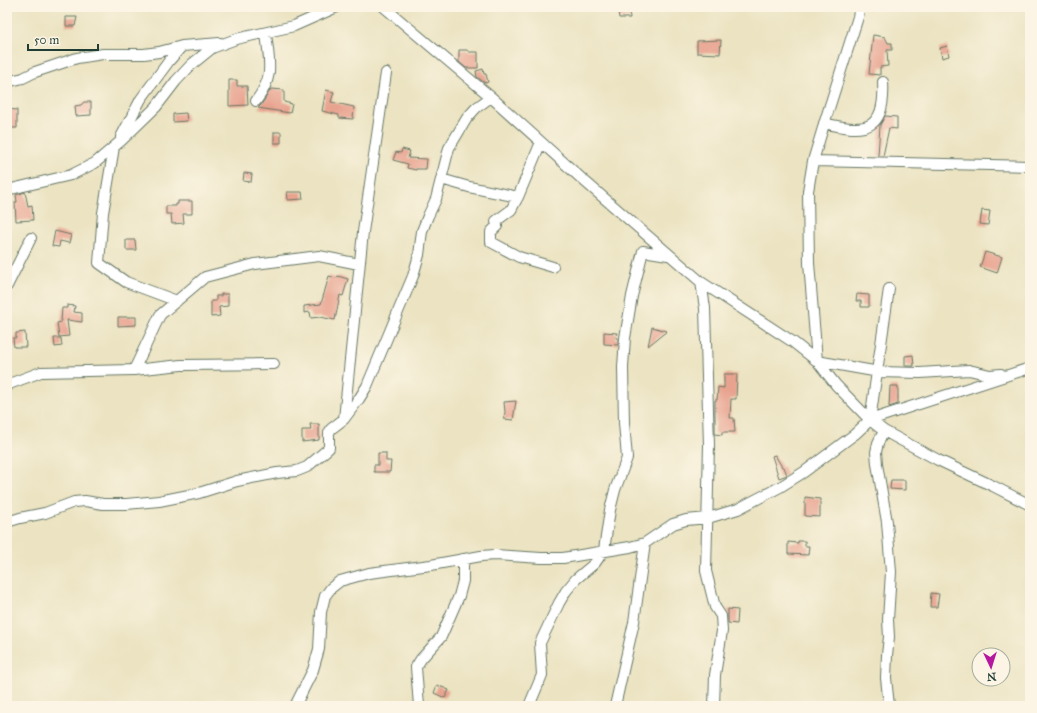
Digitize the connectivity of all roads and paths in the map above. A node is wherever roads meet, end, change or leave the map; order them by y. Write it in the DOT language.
graph roads {
  1 [pos="337,7"];
  2 [pos="384,7"];
  3 [pos="860,7"];
  4 [pos="266,33"];
  5 [pos="224,43"];
  6 [pos="182,46"];
  7 [pos="386,73"];
  8 [pos="7,82"];
  9 [pos="883,82"];
  10 [pos="491,97"];
  11 [pos="256,101"];
  12 [pos="824,123"];
  13 [pos="541,142"];
  14 [pos="116,145"];
  15 [pos="813,161"];
  16 [pos="1030,166"];
  17 [pos="441,179"];
  18 [pos="7,190"];
  19 [pos="518,197"];
  20 [pos="31,238"];
  21 [pos="669,255"];
  22 [pos="360,264"];
  23 [pos="552,268"];
  24 [pos="700,282"];
  25 [pos="7,286"];
  26 [pos="889,289"];
  27 [pos="177,301"];
  28 [pos="817,361"];
  29 [pos="274,364"];
  30 [pos="1030,368"];
  31 [pos="134,370"];
  32 [pos="878,372"];
  33 [pos="1020,372"];
  34 [pos="7,388"];
  35 [pos="344,419"];
  36 [pos="870,420"];
  37 [pos="884,431"];
  38 [pos="1030,505"];
  39 [pos="708,518"];
  40 [pos="7,522"];
  41 [pos="645,543"];
  42 [pos="604,550"];
  43 [pos="463,559"];
  44 [pos="294,706"];
  45 [pos="419,706"];
  46 [pos="530,706"];
  47 [pos="614,706"];
  48 [pos="714,706"];
  49 [pos="889,706"];
  1 -- 4 [label="street"];
  2 -- 10 [label="street"];
  3 -- 12 [label="street"];
  4 -- 5 [label="street"];
  4 -- 11 [label="street"];
  5 -- 6 [label="street"];
  5 -- 14 [label="street"];
  6 -- 8 [label="street"];
  6 -- 14 [label="street"];
  7 -- 22 [label="street"];
  9 -- 12 [label="street"];
  10 -- 13 [label="street"];
  10 -- 17 [label="street"];
  12 -- 15 [label="street"];
  13 -- 19 [label="street"];
  13 -- 21 [label="street"];
  14 -- 18 [label="street"];
  14 -- 27 [label="street"];
  15 -- 16 [label="street"];
  15 -- 28 [label="street"];
  17 -- 19 [label="street"];
  17 -- 35 [label="street"];
  19 -- 23 [label="street"];
  20 -- 25 [label="street"];
  21 -- 24 [label="street"];
  21 -- 42 [label="street"];
  22 -- 27 [label="street"];
  22 -- 35 [label="street"];
  24 -- 28 [label="street"];
  24 -- 39 [label="street"];
  26 -- 32 [label="street"];
  27 -- 31 [label="street"];
  28 -- 32 [label="street"];
  28 -- 36 [label="street"];
  29 -- 31 [label="street"];
  30 -- 33 [label="street"];
  31 -- 34 [label="street"];
  32 -- 33 [label="street"];
  32 -- 36 [label="street"];
  33 -- 36 [label="street"];
  35 -- 40 [label="street"];
  36 -- 37 [label="street"];
  36 -- 39 [label="street"];
  37 -- 38 [label="street"];
  37 -- 49 [label="street"];
  39 -- 41 [label="street"];
  39 -- 48 [label="street"];
  41 -- 42 [label="street"];
  41 -- 47 [label="street"];
  42 -- 43 [label="street"];
  42 -- 46 [label="street"];
  43 -- 44 [label="street"];
  43 -- 45 [label="street"];
}
